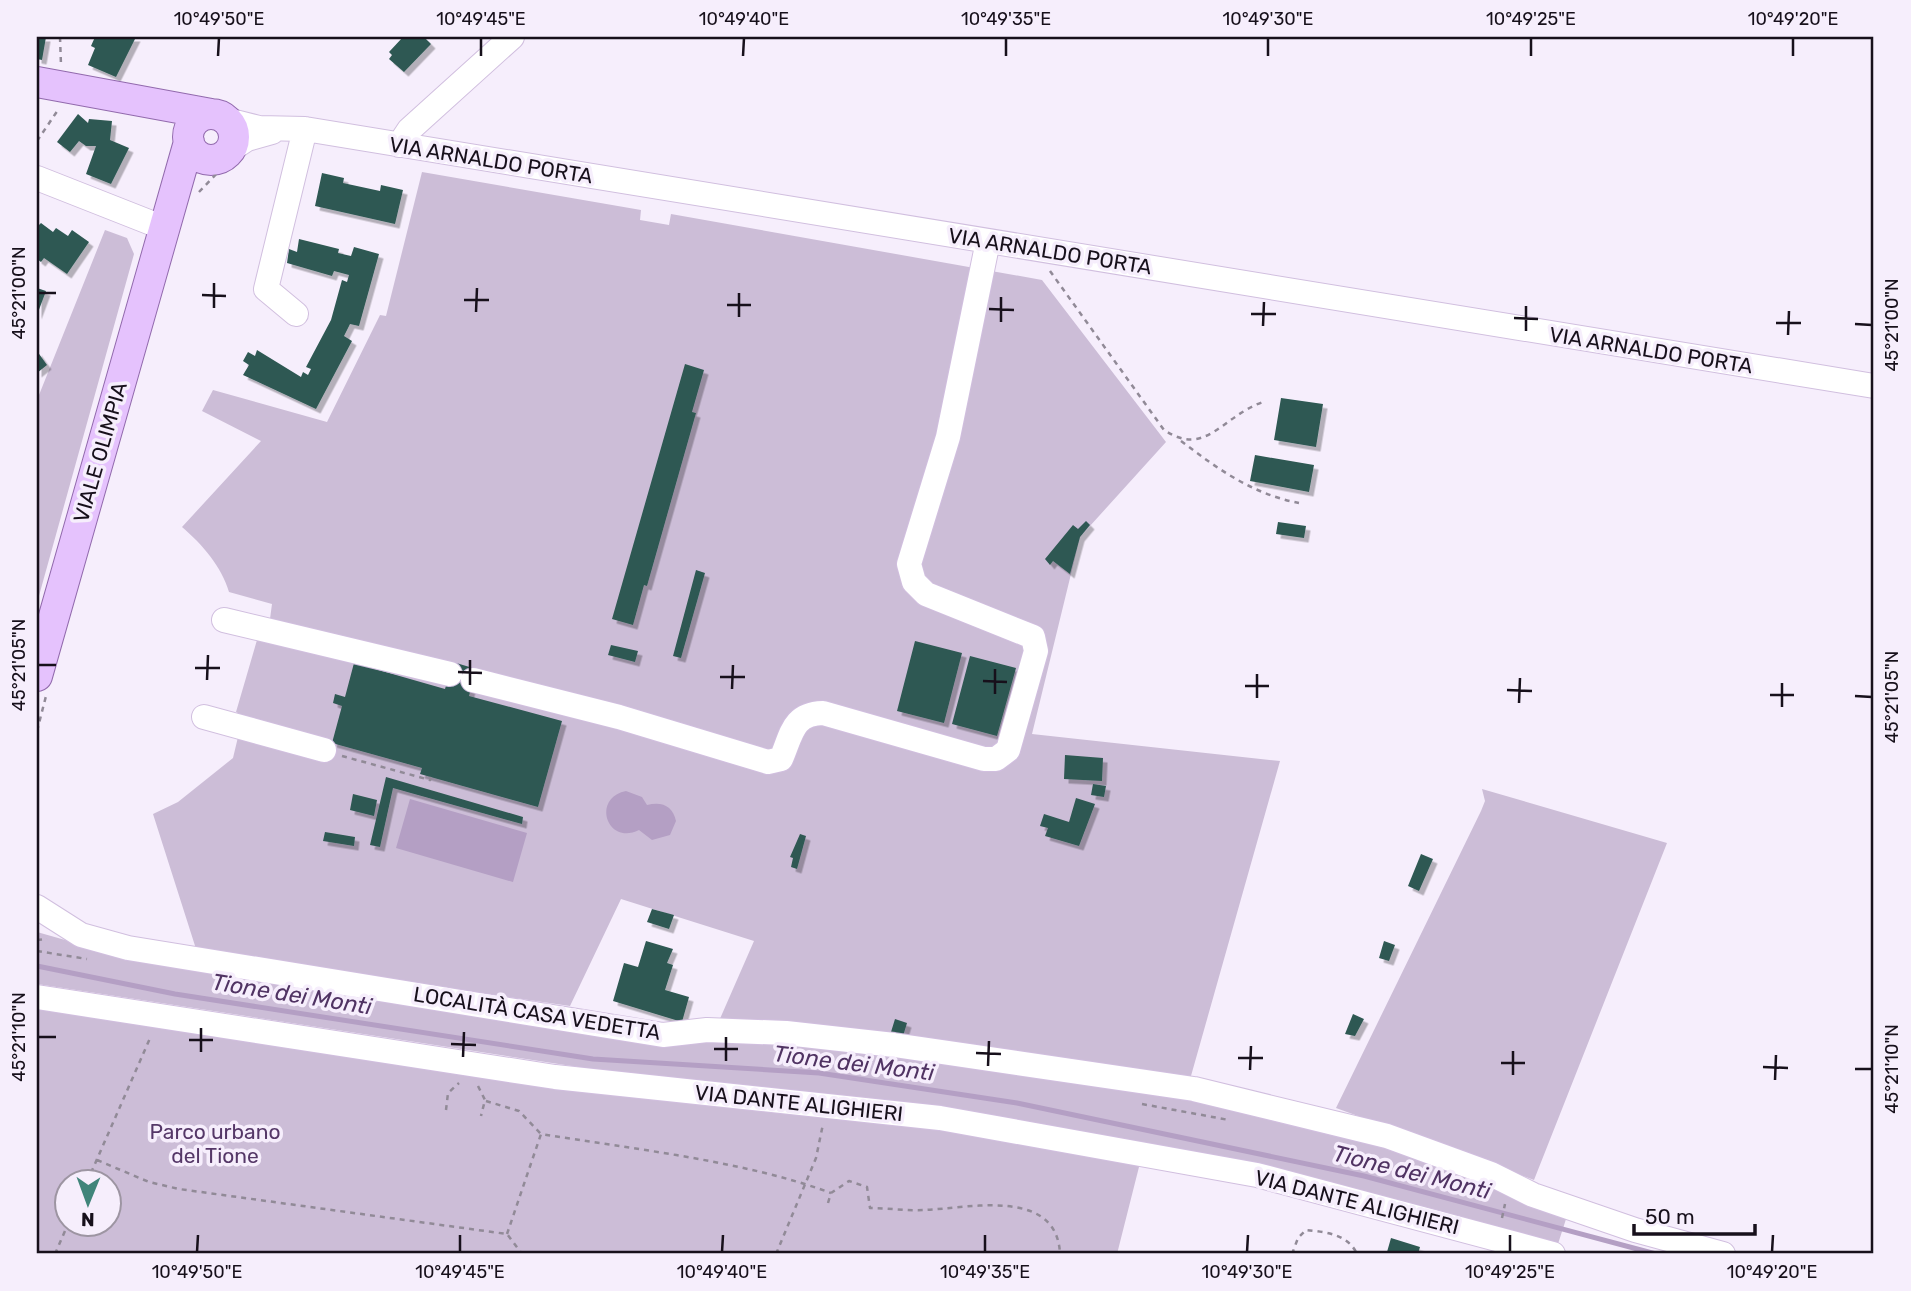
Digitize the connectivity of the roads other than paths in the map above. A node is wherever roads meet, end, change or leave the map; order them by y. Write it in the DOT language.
graph roads {
  1 [pos="512,37"];
  2 [pos="37,82"];
  3 [pos="146,102"];
  4 [pos="219,117"];
  5 [pos="299,128"];
  6 [pos="189,139"];
  7 [pos="399,145"];
  8 [pos="223,155"];
  9 [pos="37,178"];
  10 [pos="164,228"];
  11 [pos="988,241"];
  12 [pos="296,314"];
  13 [pos="1874,386"];
  14 [pos="224,620"];
  15 [pos="37,676"];
  16 [pos="204,717"];
  17 [pos="324,750"];
  18 [pos="37,907"];
  19 [pos="37,997"];
  20 [pos="1553,1254"];
  21 [pos="1723,1254"];
  1 -- 7 [label="street"];
  2 -- 3 [label="main road, VIA ARNALDO PORTA"];
  3 -- 4 [label="main road, VIA ARNALDO PORTA"];
  3 -- 6 [label="main road, VIA ARNALDO PORTA"];
  4 -- 5 [label="street, VIA ARNALDO PORTA"];
  4 -- 6 [label="main road"];
  4 -- 8 [label="main road"];
  5 -- 7 [label="street, VIA ARNALDO PORTA"];
  5 -- 8 [label="street, VIALE OLIMPIA"];
  5 -- 12 [label="street"];
  6 -- 8 [label="main road"];
  6 -- 10 [label="main road, VIALE OLIMPIA"];
  7 -- 11 [label="street, VIA ARNALDO PORTA"];
  8 -- 10 [label="main road, VIALE OLIMPIA"];
  9 -- 10 [label="street"];
  10 -- 15 [label="main road, VIALE OLIMPIA"];
  11 -- 13 [label="street, VIA ARNALDO PORTA"];
  11 -- 14 [label="street"];
  16 -- 17 [label="street"];
  18 -- 21 [label="street, LOCALITÀ CASA VEDETTA"];
  19 -- 20 [label="street, VIA DANTE ALIGHIERI"];
}
